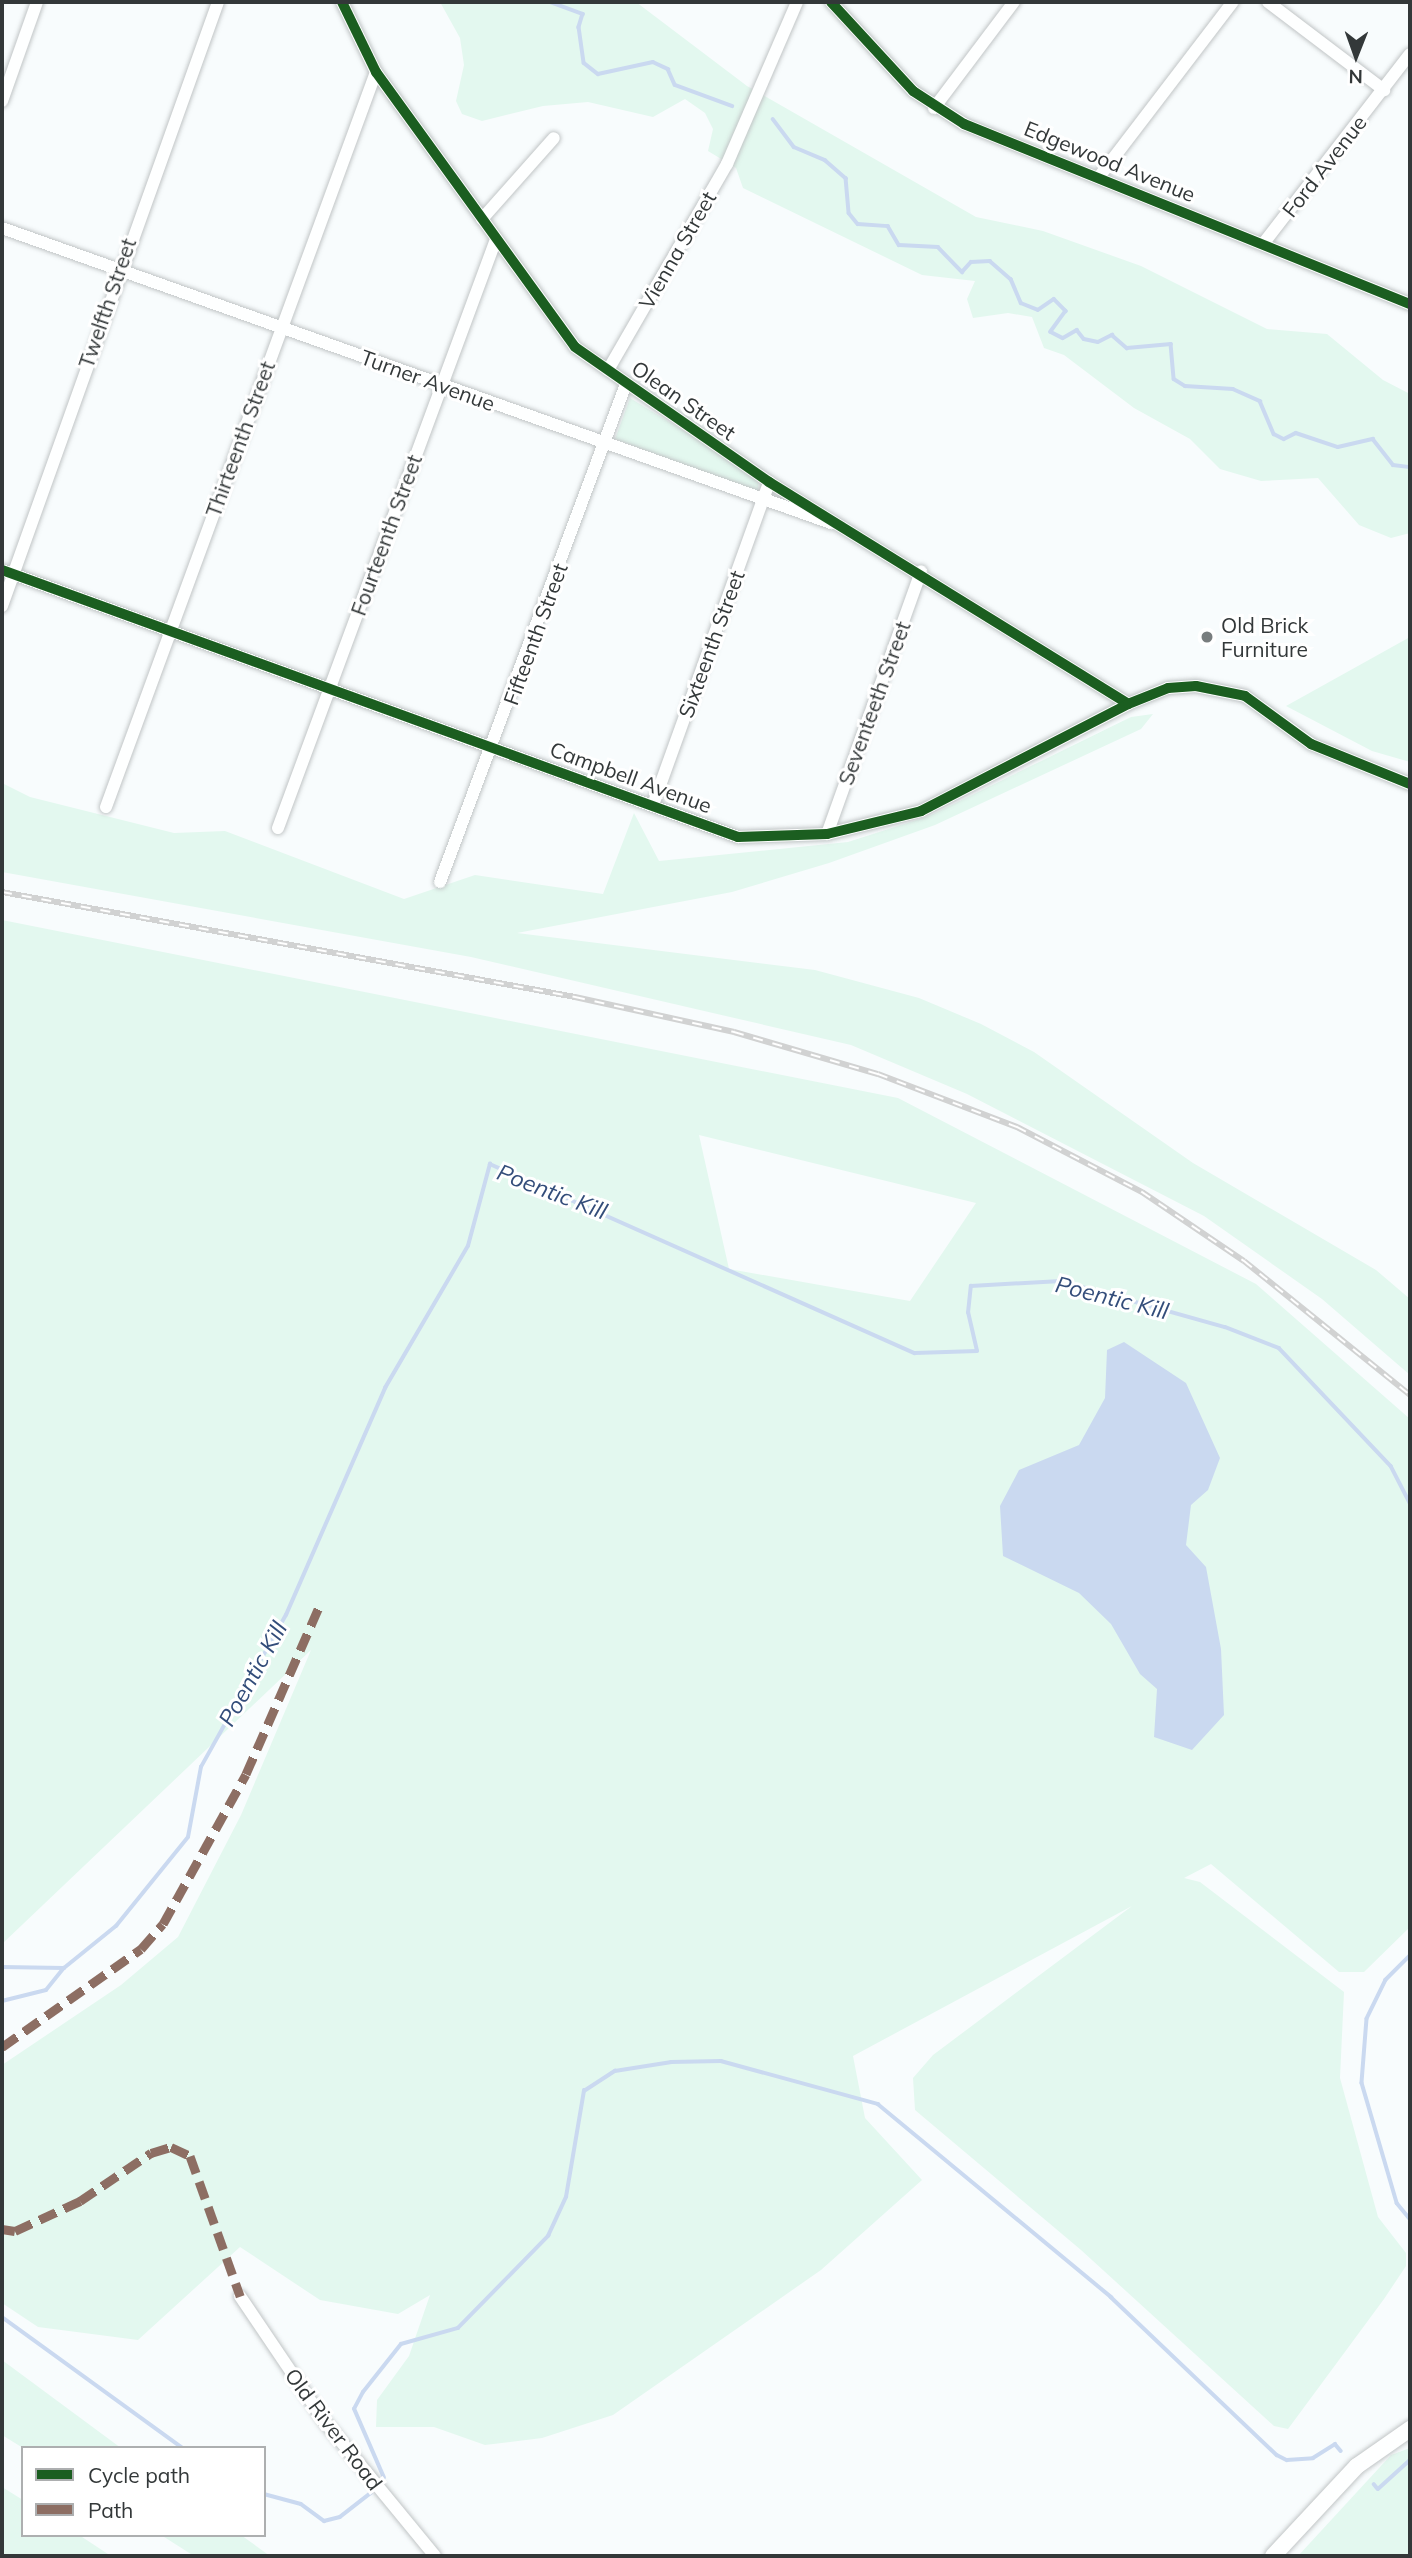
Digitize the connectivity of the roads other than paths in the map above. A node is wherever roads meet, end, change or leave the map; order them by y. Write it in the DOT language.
graph roads {
  1 [pos="37,2"];
  2 [pos="218,2"];
  3 [pos="342,2"];
  4 [pos="797,2"];
  5 [pos="831,2"];
  6 [pos="1014,2"];
  7 [pos="1233,2"];
  8 [pos="1268,2"];
  9 [pos="1410,54"];
  10 [pos="376,72"];
  11 [pos="1384,90"];
  12 [pos="2,101"];
  13 [pos="934,108"];
  14 [pos="554,138"];
  15 [pos="1099,177"];
  16 [pos="482,219"];
  17 [pos="2,228"];
  18 [pos="495,242"];
  19 [pos="1264,244"];
  20 [pos="118,270"];
  21 [pos="1410,304"];
  22 [pos="282,327"];
  23 [pos="608,370"];
  24 [pos="626,384"];
  25 [pos="440,385"];
  26 [pos="602,444"];
  27 [pos="769,482"];
  28 [pos="762,501"];
  29 [pos="854,530"];
  30 [pos="921,571"];
  31 [pos="8,572"];
  32 [pos="2,606"];
  33 [pos="170,631"];
  34 [pos="329,690"];
  35 [pos="1128,704"];
  36 [pos="494,748"];
  37 [pos="1410,784"];
  38 [pos="653,805"];
  39 [pos="106,807"];
  40 [pos="278,828"];
  41 [pos="827,834"];
  42 [pos="440,882"];
  43 [pos="240,2296"];
  44 [pos="1410,2430"];
  45 [pos="435,2556"];
  46 [pos="1273,2556"];
  1 -- 12 [label="street"];
  2 -- 20 [label="street, Twelfth Street"];
  3 -- 10 [label="street, Olean Street"];
  4 -- 23 [label="street, Vienna Street"];
  5 -- 13 [label="street, Edgewood Avenue"];
  6 -- 13 [label="street"];
  7 -- 15 [label="street"];
  8 -- 11 [label="street"];
  9 -- 11 [label="street, Ford Avenue"];
  10 -- 16 [label="street, Olean Street"];
  10 -- 22 [label="street, Thirteenth Street"];
  11 -- 19 [label="street, Ford Avenue"];
  13 -- 15 [label="street, Edgewood Avenue"];
  14 -- 16 [label="street"];
  15 -- 19 [label="street, Edgewood Avenue"];
  16 -- 18 [label="street, Olean Street"];
  17 -- 20 [label="street, Turner Avenue"];
  18 -- 23 [label="street, Olean Street"];
  18 -- 25 [label="street, Fourteenth Street"];
  19 -- 21 [label="street, Edgewood Avenue"];
  20 -- 22 [label="street, Turner Avenue"];
  20 -- 31 [label="street, Twelfth Street"];
  22 -- 25 [label="street, Turner Avenue"];
  22 -- 33 [label="street, Thirteenth Street"];
  23 -- 24 [label="street, Olean Street"];
  24 -- 26 [label="street, Fifteenth Street"];
  24 -- 27 [label="street, Olean Street"];
  25 -- 26 [label="street, Turner Avenue"];
  25 -- 34 [label="street, Fourteenth Street"];
  26 -- 28 [label="street, Turner Avenue"];
  26 -- 36 [label="street, Fifteenth Street"];
  27 -- 28 [label="street, Sixteenth Street"];
  27 -- 29 [label="street, Olean Street"];
  28 -- 29 [label="street, Turner Avenue"];
  28 -- 38 [label="street, Sixteenth Street"];
  29 -- 30 [label="street, Olean Street"];
  30 -- 35 [label="street, Olean Street"];
  30 -- 41 [label="street, Seventeeth Street"];
  31 -- 32 [label="street, Twelfth Street"];
  31 -- 33 [label="street, Campbell Avenue"];
  33 -- 34 [label="street, Campbell Avenue"];
  33 -- 39 [label="street, Thirteenth Street"];
  34 -- 36 [label="street, Campbell Avenue"];
  34 -- 40 [label="street, Fourteenth Street"];
  35 -- 37 [label="street, Campbell Avenue"];
  35 -- 41 [label="street, Campbell Avenue"];
  36 -- 38 [label="street, Campbell Avenue"];
  36 -- 42 [label="street, Fifteenth Street"];
  38 -- 41 [label="street, Campbell Avenue"];
  43 -- 45 [label="street, Old River Road"];
  44 -- 46 [label="main road"];
}
